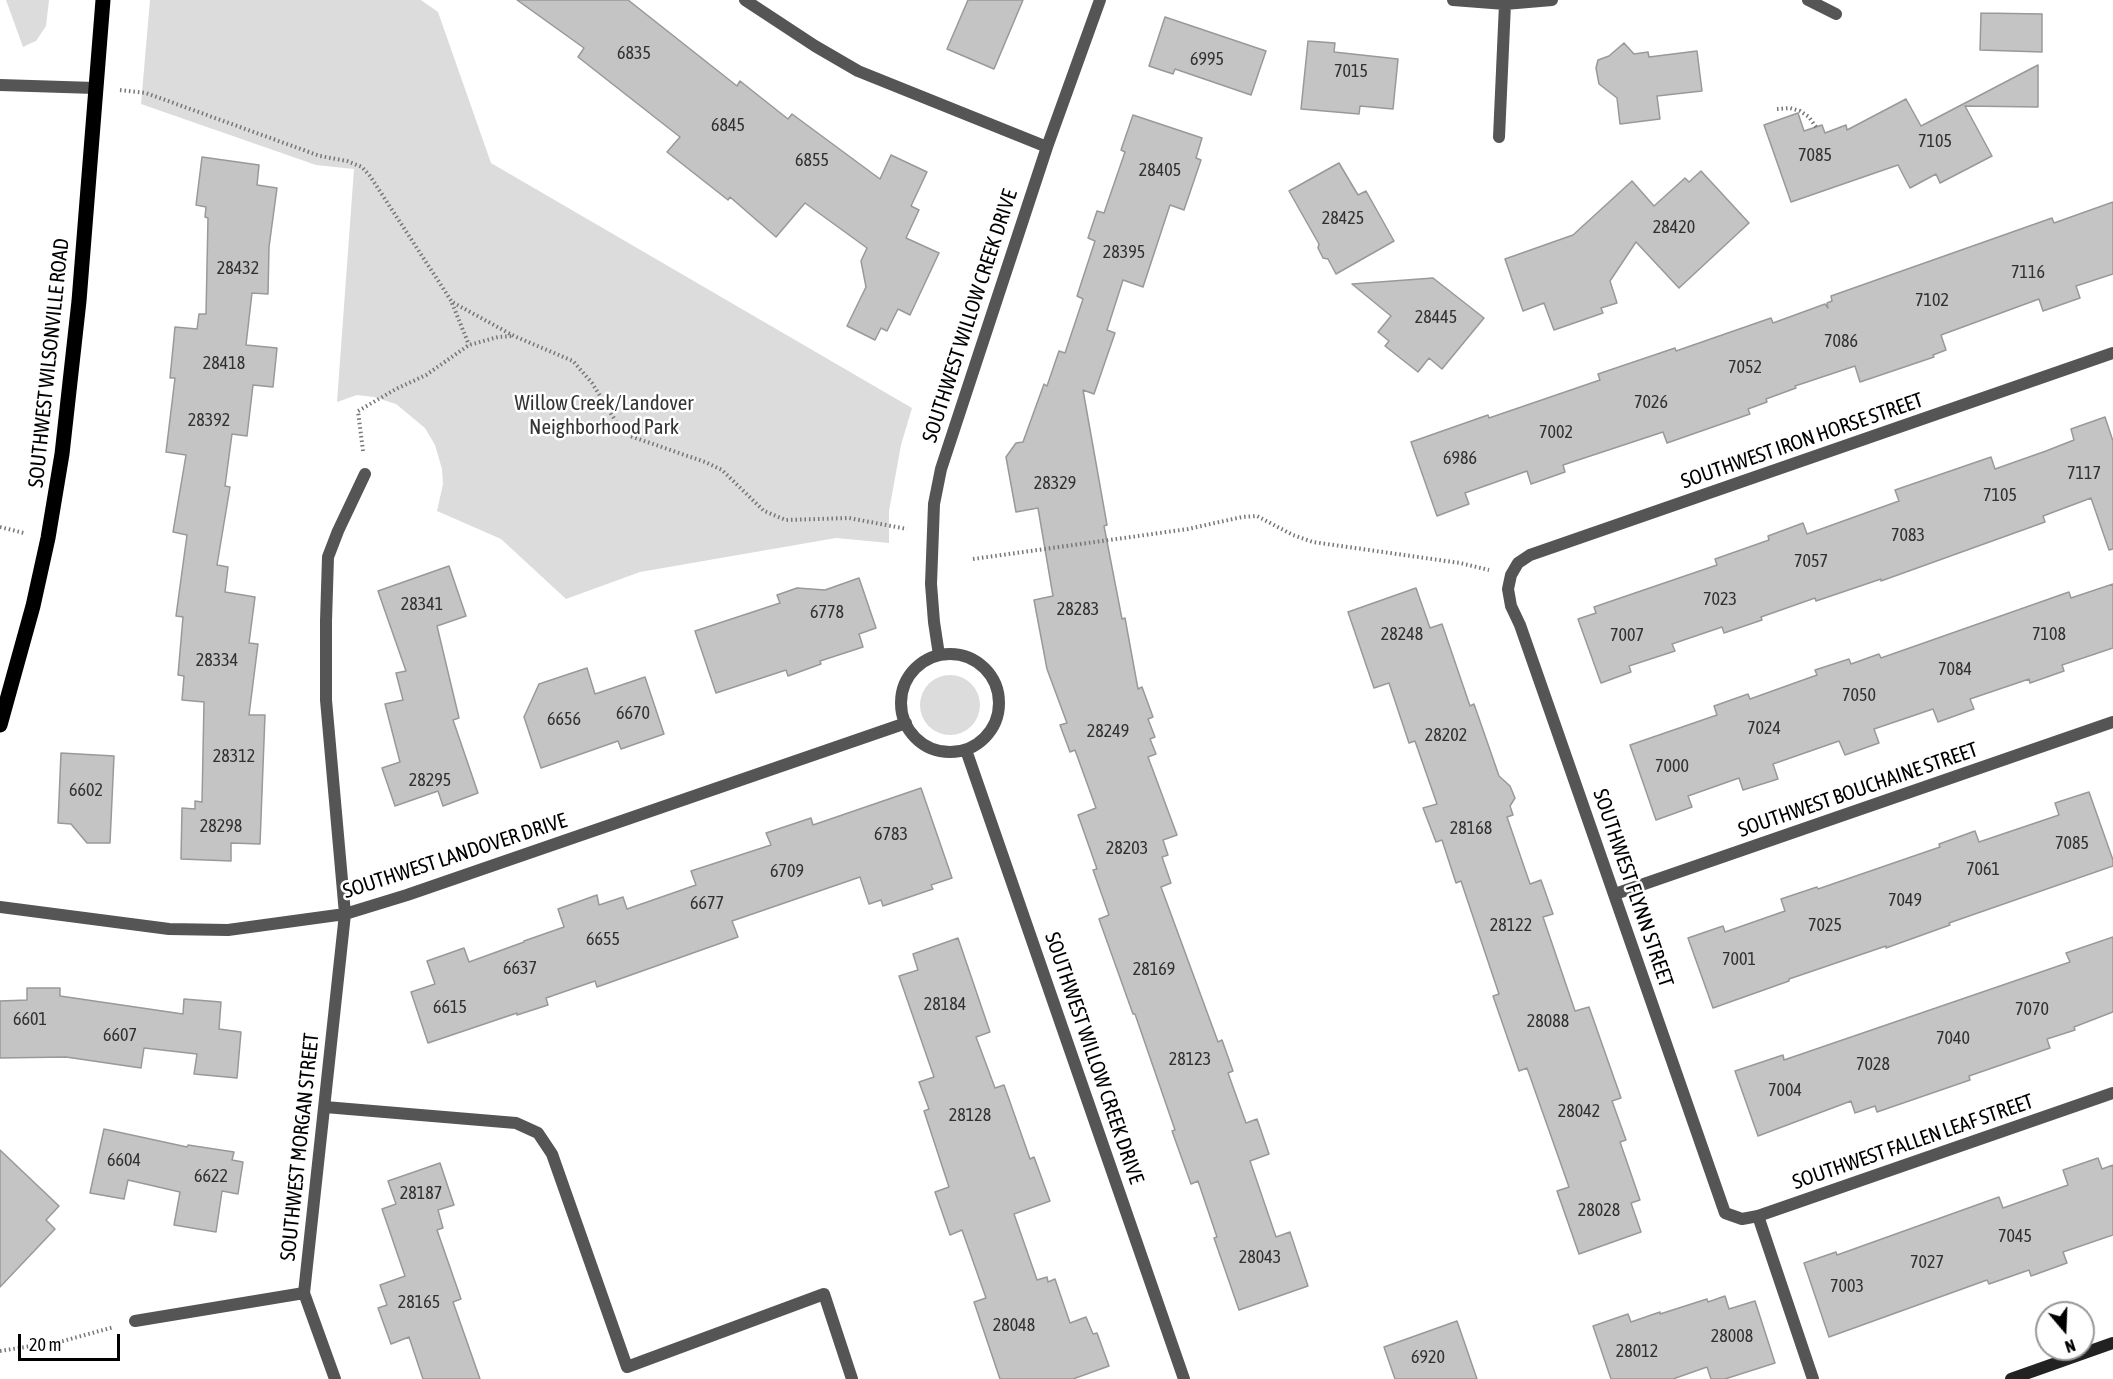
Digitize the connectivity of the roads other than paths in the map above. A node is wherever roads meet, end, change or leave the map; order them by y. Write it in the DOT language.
graph roads {
  1 [pos="103,0"];
  2 [pos="745,0"];
  3 [pos="1100,0"];
  4 [pos="1453,0"];
  5 [pos="1552,0"];
  6 [pos="1808,0"];
  7 [pos="1505,4"];
  8 [pos="1836,14"];
  9 [pos="0,85"];
  10 [pos="95,88"];
  11 [pos="1498,137"];
  12 [pos="1047,147"];
  13 [pos="2113,353"];
  14 [pos="365,474"];
  15 [pos="1510,575"];
  16 [pos="939,655"];
  17 [pos="2113,722"];
  18 [pos="906,723"];
  19 [pos="0,725"];
  20 [pos="966,750"];
  21 [pos="1615,894"];
  22 [pos="0,908"];
  23 [pos="345,914"];
  24 [pos="2113,1093"];
  25 [pos="325,1107"];
  26 [pos="1725,1214"];
  27 [pos="1758,1216"];
  28 [pos="304,1293"];
  29 [pos="135,1321"];
  30 [pos="2113,1343"];
  31 [pos="335,1379"];
  32 [pos="852,1379"];
  33 [pos="1184,1379"];
  34 [pos="1813,1379"];
  35 [pos="2011,1379"];
  1 -- 10 [label="main road, SOUTHWEST WILSONVILLE ROAD"];
  2 -- 12 [label="street"];
  3 -- 12 [label="street, SOUTHWEST WILLOW CREEK DRIVE"];
  4 -- 7 [label="street"];
  5 -- 7 [label="street"];
  6 -- 8 [label="street"];
  7 -- 11 [label="street"];
  9 -- 10 [label="street"];
  10 -- 19 [label="main road, SOUTHWEST WILSONVILLE ROAD"];
  12 -- 16 [label="street, SOUTHWEST WILLOW CREEK DRIVE"];
  13 -- 15 [label="street, SOUTHWEST IRON HORSE STREET"];
  14 -- 23 [label="street, SOUTHWEST MORGAN STREET"];
  15 -- 21 [label="street, SOUTHWEST FLYNN STREET"];
  16 -- 18 [label="street"];
  16 -- 20 [label="street"];
  17 -- 21 [label="street, SOUTHWEST BOUCHAINE STREET"];
  18 -- 20 [label="street"];
  18 -- 23 [label="street, SOUTHWEST LANDOVER DRIVE"];
  20 -- 33 [label="street, SOUTHWEST WILLOW CREEK DRIVE"];
  21 -- 26 [label="street, SOUTHWEST FLYNN STREET"];
  22 -- 23 [label="street, SOUTHWEST LANDOVER DRIVE"];
  23 -- 25 [label="street, SOUTHWEST MORGAN STREET"];
  24 -- 27 [label="street, SOUTHWEST FALLEN LEAF STREET"];
  25 -- 28 [label="street, SOUTHWEST MORGAN STREET"];
  25 -- 32 [label="street"];
  26 -- 27 [label="street, SOUTHWEST FALLEN LEAF STREET"];
  27 -- 34 [label="street"];
  28 -- 29 [label="street"];
  28 -- 31 [label="street, SOUTHWEST MORGAN STREET"];
  30 -- 35 [label="main road"];
}
